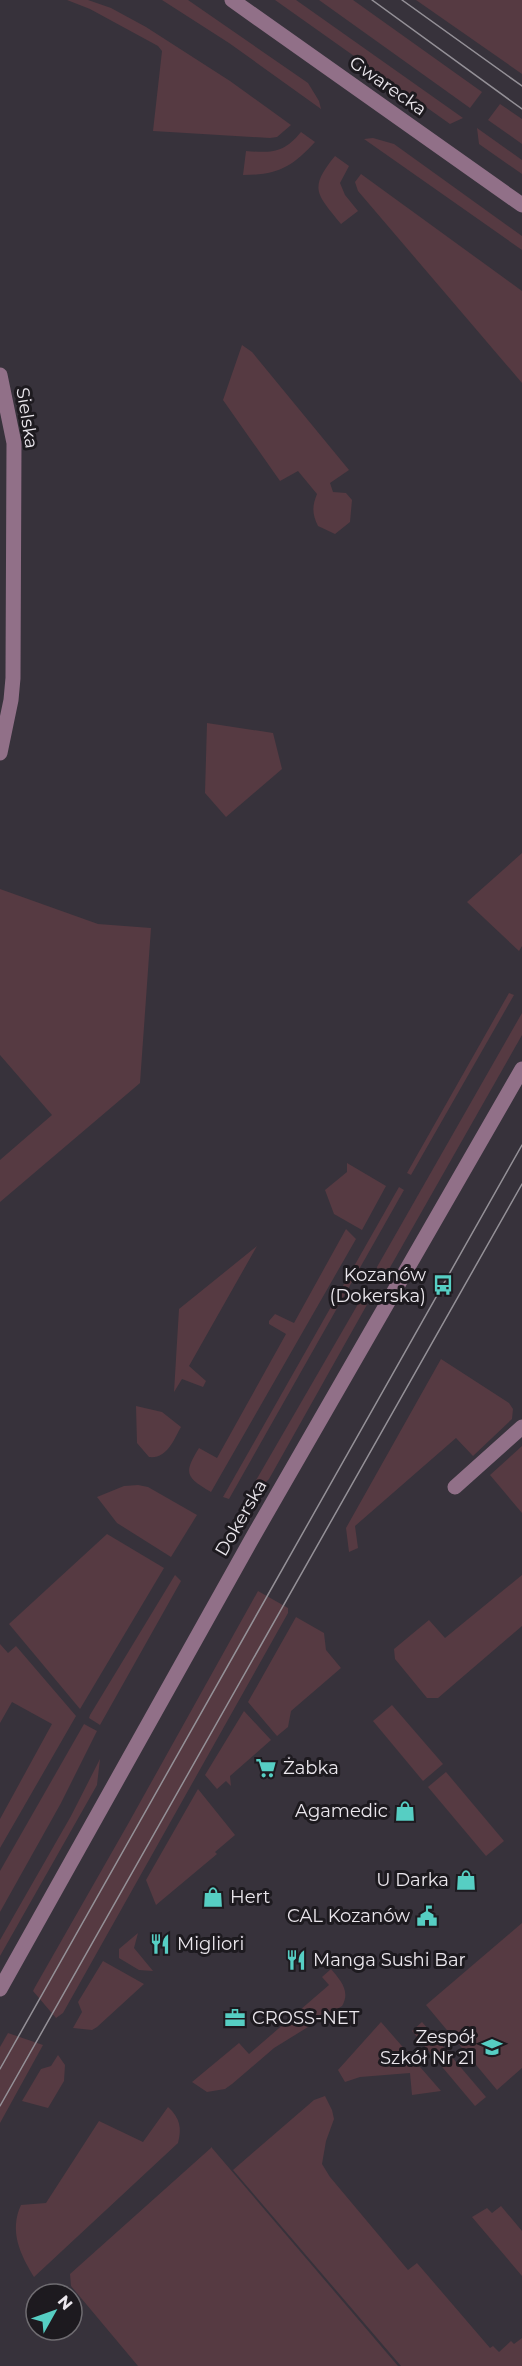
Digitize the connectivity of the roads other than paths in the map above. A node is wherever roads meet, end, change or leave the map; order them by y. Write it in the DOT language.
graph roads {
  1 [pos="232,0"];
  2 [pos="522,205"];
  3 [pos="0,375"];
  4 [pos="0,753"];
  5 [pos="522,1069"];
  6 [pos="522,1427"];
  7 [pos="455,1487"];
  8 [pos="0,1989"];
  1 -- 2 [label="street, Gwarecka"];
  3 -- 4 [label="street, Sielska"];
  5 -- 8 [label="street, Dokerska"];
  6 -- 7 [label="street"];
}
